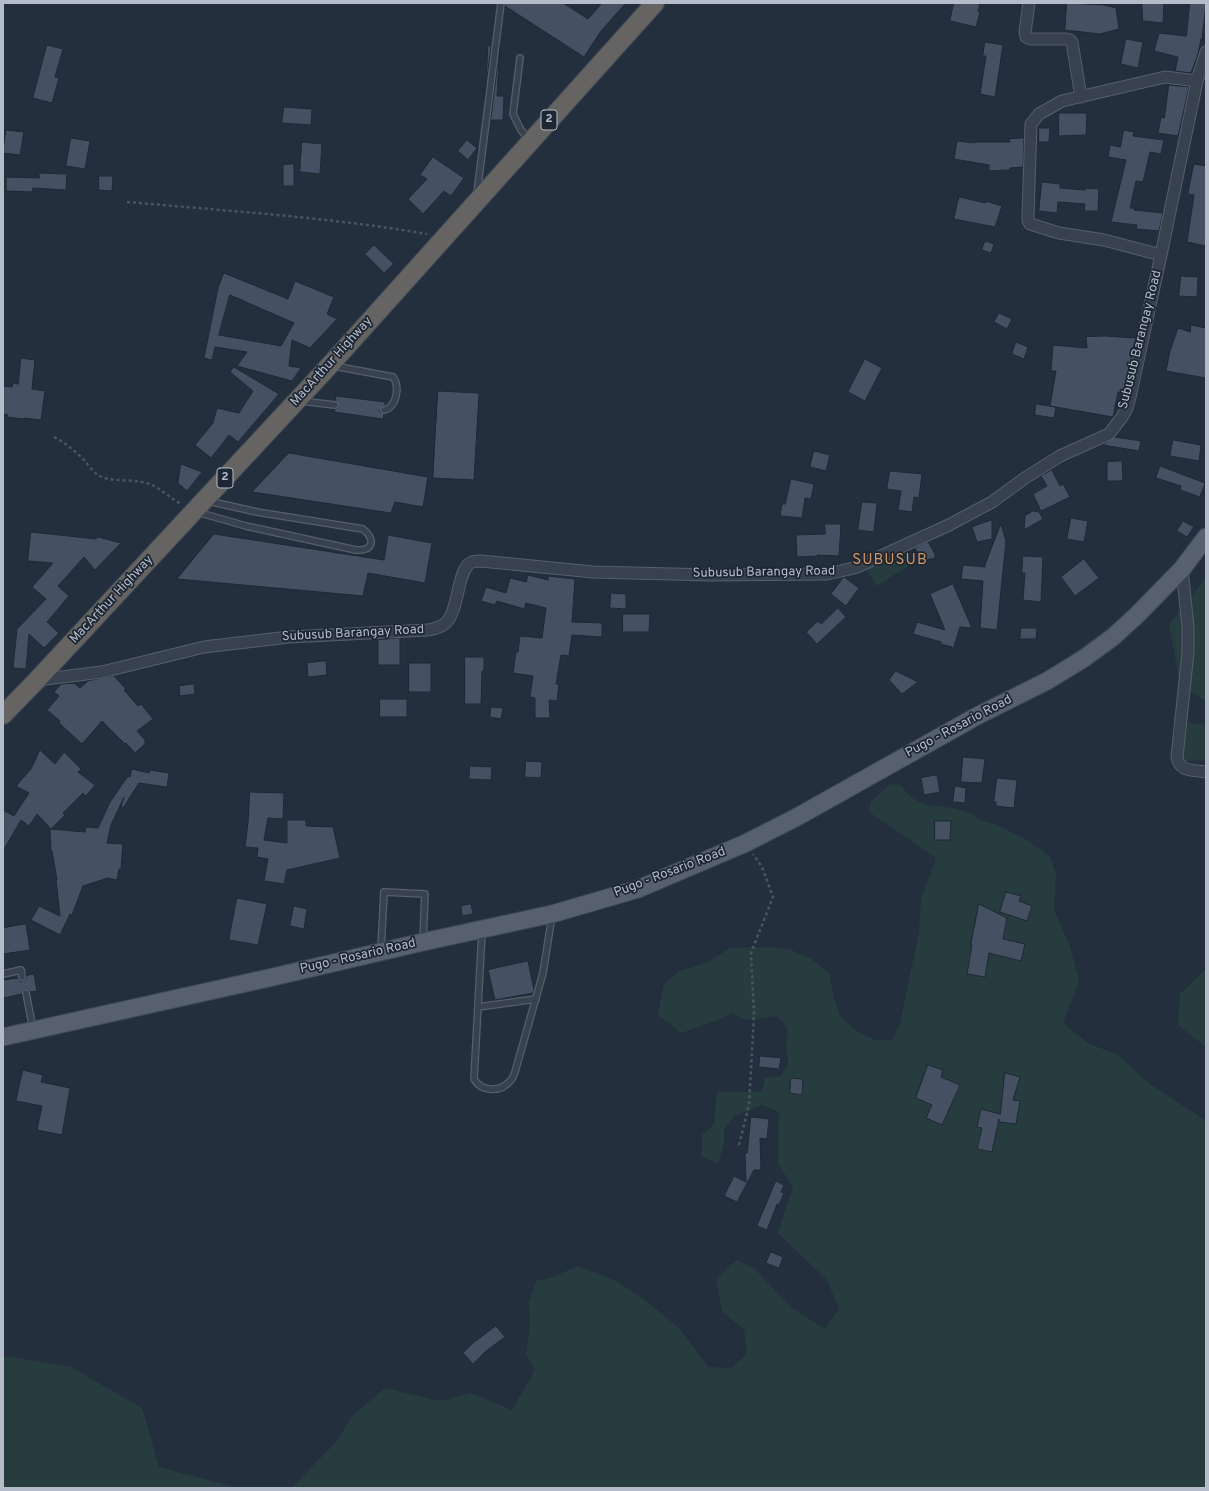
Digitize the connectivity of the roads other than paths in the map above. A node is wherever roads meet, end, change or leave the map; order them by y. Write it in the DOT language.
graph roads {
  1 [pos="501,3"];
  2 [pos="655,3"];
  3 [pos="1029,3"];
  4 [pos="1206,52"];
  5 [pos="520,58"];
  6 [pos="1197,81"];
  7 [pos="1081,97"];
  8 [pos="531,140"];
  9 [pos="476,202"];
  10 [pos="1161,255"];
  11 [pos="330,365"];
  12 [pos="297,401"];
  13 [pos="335,405"];
  14 [pos="384,410"];
  15 [pos="199,506"];
  16 [pos="1206,537"];
  17 [pos="1182,569"];
  18 [pos="38,680"];
  19 [pos="3,715"];
  20 [pos="1206,772"];
  21 [pos="552,914"];
  22 [pos="482,930"];
  23 [pos="423,942"];
  24 [pos="381,952"];
  25 [pos="3,974"];
  26 [pos="22,977"];
  27 [pos="26,993"];
  28 [pos="536,999"];
  29 [pos="478,1007"];
  30 [pos="33,1031"];
  31 [pos="3,1037"];
  1 -- 9 [label="lane"];
  2 -- 8 [label="highway, MacArthur Highway / 2"];
  3 -- 7 [label="street"];
  4 -- 6 [label="street, Subusub Barangay Road"];
  5 -- 8 [label="lane"];
  6 -- 7 [label="street"];
  6 -- 10 [label="street, Subusub Barangay Road"];
  7 -- 10 [label="street"];
  8 -- 9 [label="highway, MacArthur Highway / 2"];
  9 -- 11 [label="highway, MacArthur Highway / 2"];
  10 -- 18 [label="street, Subusub Barangay Road"];
  11 -- 12 [label="highway, MacArthur Highway / 2"];
  11 -- 14 [label="lane"];
  12 -- 13 [label="lane"];
  12 -- 15 [label="highway, MacArthur Highway / 2"];
  15 -- 15 [label="lane"];
  15 -- 18 [label="highway, MacArthur Highway / 2"];
  16 -- 17 [label="main road, Pugo - Rosario Road"];
  17 -- 20 [label="street"];
  17 -- 21 [label="main road, Pugo - Rosario Road"];
  18 -- 19 [label="highway, MacArthur Highway / 2"];
  21 -- 22 [label="main road, Pugo - Rosario Road"];
  21 -- 28 [label="lane"];
  22 -- 23 [label="main road, Pugo - Rosario Road"];
  22 -- 29 [label="lane"];
  23 -- 24 [label="main road, Pugo - Rosario Road"];
  23 -- 24 [label="lane"];
  24 -- 30 [label="main road, Pugo - Rosario Road"];
  25 -- 26 [label="lane"];
  27 -- 30 [label="lane"];
  28 -- 29 [label="lane"];
  28 -- 29 [label="lane"];
  30 -- 31 [label="main road, Pugo - Rosario Road"];
}
